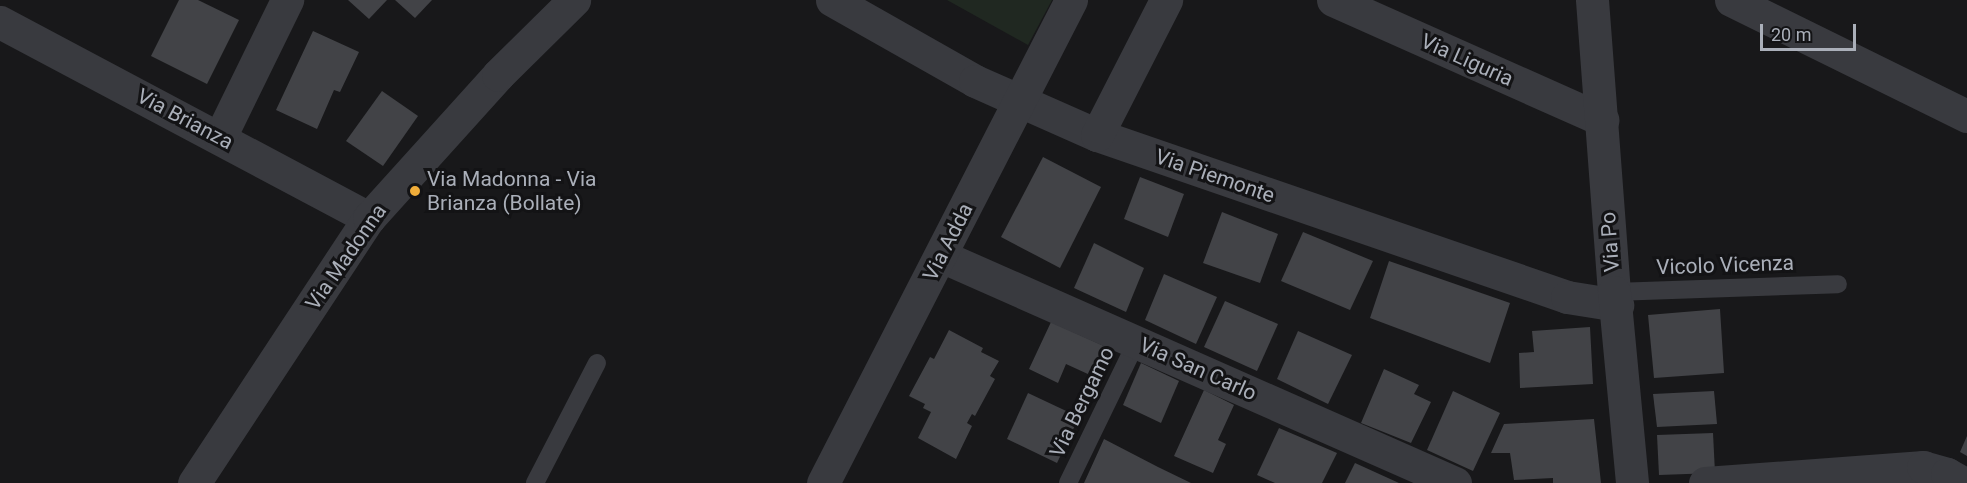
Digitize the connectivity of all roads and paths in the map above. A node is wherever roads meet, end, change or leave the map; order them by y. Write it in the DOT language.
graph roads {
  1 [pos="287,0"];
  2 [pos="574,0"];
  3 [pos="832,0"];
  4 [pos="1071,0"];
  5 [pos="1166,0"];
  6 [pos="1333,0"];
  7 [pos="1592,0"];
  8 [pos="1731,0"];
  9 [pos="7,15"];
  10 [pos="1018,101"];
  11 [pos="1967,116"];
  12 [pos="1602,120"];
  13 [pos="1097,135"];
  14 [pos="220,137"];
  15 [pos="369,218"];
  16 [pos="941,256"];
  17 [pos="1838,284"];
  18 [pos="1615,298"];
  19 [pos="1137,341"];
  20 [pos="597,363"];
  21 [pos="194,483"];
  22 [pos="535,483"];
  23 [pos="823,483"];
  24 [pos="1068,483"];
  25 [pos="1455,483"];
  26 [pos="1632,483"];
  27 [pos="1705,483"];
  28 [pos="1963,483"];
  1 -- 14 [label="street"];
  2 -- 15 [label="street, Via Madonna"];
  3 -- 10 [label="street, Via Piemonte"];
  4 -- 10 [label="street, Via Adda"];
  5 -- 13 [label="street"];
  6 -- 12 [label="street, Via Liguria"];
  7 -- 12 [label="street, Via Po"];
  8 -- 11 [label="street"];
  9 -- 14 [label="street, Via Brianza"];
  10 -- 13 [label="street, Via Piemonte"];
  10 -- 16 [label="street, Via Adda"];
  12 -- 18 [label="street, Via Po"];
  13 -- 18 [label="street, Via Piemonte"];
  14 -- 15 [label="street, Via Brianza"];
  15 -- 21 [label="street, Via Madonna"];
  16 -- 19 [label="street, Via San Carlo"];
  16 -- 23 [label="street, Via Adda"];
  17 -- 18 [label="lane, Vicolo Vicenza"];
  18 -- 26 [label="street, Via Po"];
  19 -- 24 [label="lane, Via Bergamo"];
  19 -- 25 [label="street, Via San Carlo"];
  20 -- 22 [label="lane"];
  27 -- 28 [label="street"];
}
